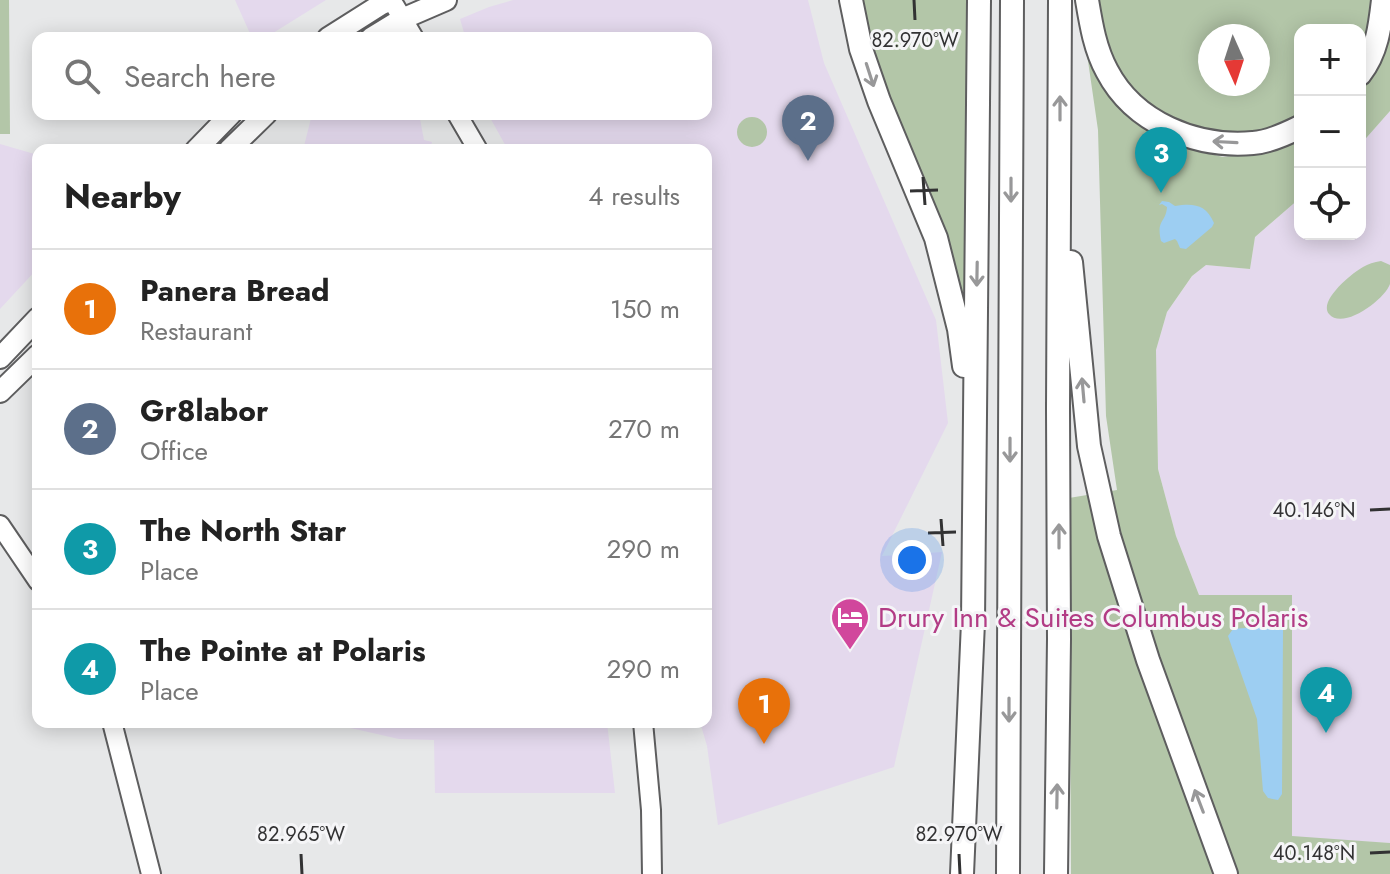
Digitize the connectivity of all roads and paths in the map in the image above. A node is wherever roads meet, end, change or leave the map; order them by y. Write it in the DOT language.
graph roads {
  1 [pos="392,0"];
  2 [pos="446,0"];
  3 [pos="851,0"];
  4 [pos="979,0"];
  5 [pos="1012,0"];
  6 [pos="1060,0"];
  7 [pos="1087,0"];
  8 [pos="1383,0"];
  9 [pos="402,19"];
  10 [pos="337,32"];
  11 [pos="381,32"];
  12 [pos="410,32"];
  13 [pos="1366,66"];
  14 [pos="225,120"];
  15 [pos="260,120"];
  16 [pos="460,120"];
  17 [pos="1294,130"];
  18 [pos="202,144"];
  19 [pos="235,144"];
  20 [pos="474,144"];
  21 [pos="1060,145"];
  22 [pos="32,324"];
  23 [pos="0,358"];
  24 [pos="32,361"];
  25 [pos="0,392"];
  26 [pos="975,458"];
  27 [pos="0,525"];
  28 [pos="32,572"];
  29 [pos="114,728"];
  30 [pos="644,728"];
  31 [pos="151,874"];
  32 [pos="652,874"];
  33 [pos="962,874"];
  34 [pos="1008,874"];
  35 [pos="1056,874"];
  36 [pos="1226,874"];
  1 -- 9 [label="main road"];
  1 -- 10 [label="main road"];
  2 -- 9 [label="main road"];
  3 -- 26 [label="highway, one-way"];
  4 -- 26 [label="highway, one-way"];
  5 -- 34 [label="highway, one-way"];
  21 -- 6 [label="highway, one-way"];
  17 -- 7 [label="highway, one-way"];
  8 -- 13 [label="highway"];
  9 -- 11 [label="main road"];
  9 -- 12 [label="main road"];
  14 -- 18 [label="main road"];
  15 -- 19 [label="main road"];
  16 -- 20 [label="main road"];
  35 -- 21 [label="highway, one-way"];
  36 -- 21 [label="highway, one-way"];
  22 -- 23 [label="main road"];
  24 -- 25 [label="main road"];
  26 -- 33 [label="highway"];
  27 -- 28 [label="main road"];
  29 -- 31 [label="main road"];
  30 -- 32 [label="main road"];
}
